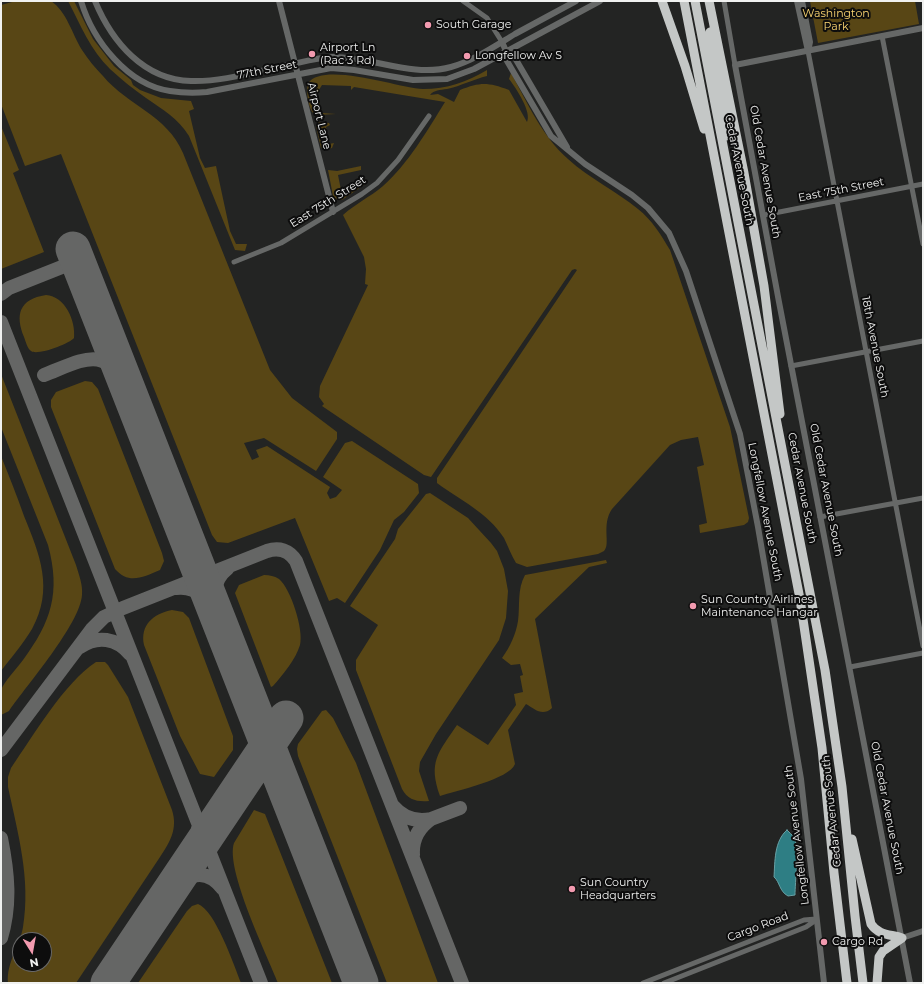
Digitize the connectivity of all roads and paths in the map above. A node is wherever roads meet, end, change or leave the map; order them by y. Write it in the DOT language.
graph roads {
  1 [pos="81,1"];
  2 [pos="95,1"];
  3 [pos="279,1"];
  4 [pos="463,1"];
  5 [pos="576,1"];
  6 [pos="600,1"];
  7 [pos="662,1"];
  8 [pos="684,1"];
  9 [pos="694,1"];
  10 [pos="704,1"];
  11 [pos="709,1"];
  12 [pos="715,1"];
  13 [pos="724,1"];
  14 [pos="797,1"];
  15 [pos="802,1"];
  16 [pos="923,28"];
  17 [pos="882,36"];
  18 [pos="502,42"];
  19 [pos="506,51"];
  20 [pos="808,51"];
  21 [pos="296,63"];
  22 [pos="735,65"];
  23 [pos="724,72"];
  24 [pos="298,74"];
  25 [pos="429,116"];
  26 [pos="718,181"];
  27 [pos="923,184"];
  28 [pos="912,186"];
  29 [pos="837,202"];
  30 [pos="333,212"];
  31 [pos="735,212"];
  32 [pos="764,215"];
  33 [pos="923,244"];
  34 [pos="234,262"];
  35 [pos="923,341"];
  36 [pos="866,352"];
  37 [pos="791,366"];
  38 [pos="779,431"];
  39 [pos="923,498"];
  40 [pos="895,504"];
  41 [pos="820,517"];
  42 [pos="923,646"];
  43 [pos="923,653"];
  44 [pos="850,667"];
  45 [pos="842,786"];
  46 [pos="816,919"];
  47 [pos="923,931"];
  48 [pos="902,938"];
  49 [pos="643,983"];
  50 [pos="664,983"];
  51 [pos="824,983"];
  52 [pos="847,983"];
  53 [pos="863,983"];
  54 [pos="877,983"];
  55 [pos="910,983"];
  1 -- 24 [label="street, 77th Street"];
  2 -- 21 [label="street, 77th Street"];
  3 -- 21 [label="street, Airport Lane"];
  4 -- 18 [label="street"];
  5 -- 18 [label="street, 77th Street"];
  6 -- 19 [label="street, 77th Street"];
  7 -- 26 [label="highway"];
  8 -- 26 [label="highway, Cedar Avenue South"];
  9 -- 31 [label="highway, Cedar Avenue South"];
  10 -- 31 [label="highway"];
  11 -- 23 [label="highway"];
  12 -- 23 [label="highway"];
  13 -- 22 [label="street, Old Cedar Avenue South"];
  14 -- 20 [label="street"];
  15 -- 20 [label="street"];
  16 -- 17 [label="street"];
  17 -- 20 [label="street"];
  17 -- 28 [label="street"];
  18 -- 19 [label="street, Longfellow Avenue South"];
  18 -- 21 [label="street, 77th Street"];
  19 -- 24 [label="street, 77th Street"];
  19 -- 46 [label="street, Longfellow Avenue South"];
  20 -- 22 [label="street"];
  20 -- 29 [label="street, 18th Avenue South"];
  21 -- 24 [label="street, Airport Lane"];
  22 -- 32 [label="street, Old Cedar Avenue South"];
  23 -- 38 [label="highway"];
  24 -- 30 [label="street, Airport Lane"];
  25 -- 30 [label="street, East 75th Street"];
  26 -- 52 [label="highway, Cedar Avenue South"];
  27 -- 28 [label="street, East 75th Street"];
  28 -- 29 [label="street, East 75th Street"];
  28 -- 33 [label="street"];
  29 -- 32 [label="street, East 75th Street"];
  29 -- 36 [label="street, 18th Avenue South"];
  30 -- 34 [label="street, East 75th Street"];
  31 -- 38 [label="highway, Cedar Avenue South"];
  32 -- 37 [label="street, Old Cedar Avenue South"];
  35 -- 36 [label="street"];
  36 -- 37 [label="street"];
  36 -- 40 [label="street, 18th Avenue South"];
  37 -- 41 [label="street, Old Cedar Avenue South"];
  38 -- 45 [label="highway, Cedar Avenue South"];
  39 -- 40 [label="street"];
  40 -- 41 [label="street"];
  40 -- 42 [label="street, 18th Avenue South"];
  41 -- 44 [label="street, Old Cedar Avenue South"];
  43 -- 44 [label="street"];
  44 -- 48 [label="street, Old Cedar Avenue South"];
  45 -- 48 [label="highway"];
  45 -- 53 [label="highway, Cedar Avenue South"];
  46 -- 49 [label="street, Cargo Road"];
  46 -- 50 [label="street, Cargo Road"];
  46 -- 51 [label="street, Longfellow Avenue South"];
  47 -- 48 [label="street"];
  48 -- 54 [label="highway"];
  48 -- 55 [label="street, Old Cedar Avenue South"];
}
